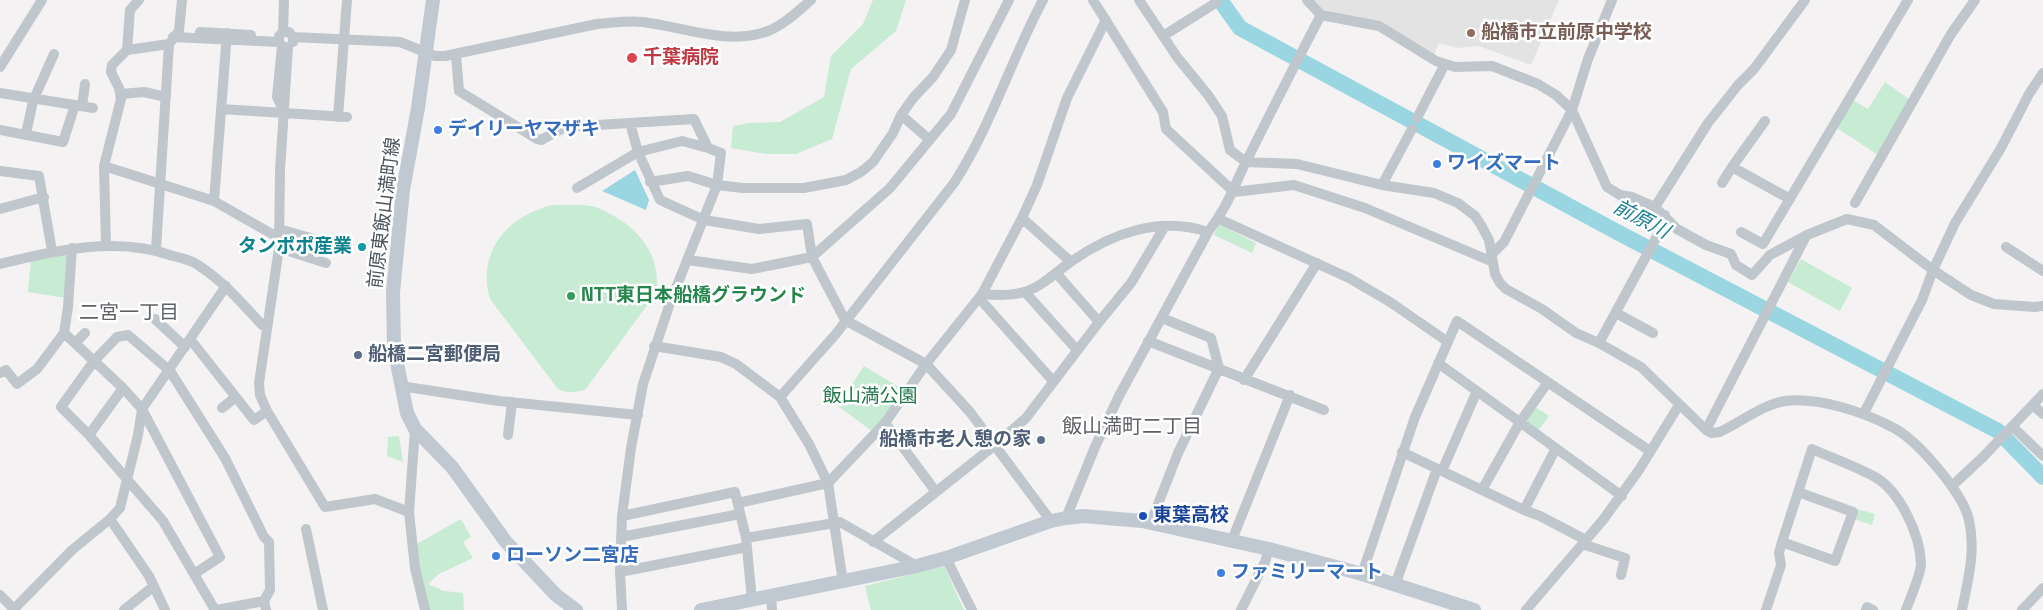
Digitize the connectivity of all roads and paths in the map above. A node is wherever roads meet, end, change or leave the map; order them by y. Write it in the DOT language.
graph roads {
  1 [pos="42,0"];
  2 [pos="139,0"];
  3 [pos="182,0"];
  4 [pos="284,0"];
  5 [pos="291,0"];
  6 [pos="347,0"];
  7 [pos="433,0"];
  8 [pos="811,0"];
  9 [pos="965,0"];
  10 [pos="1009,0"];
  11 [pos="1042,0"];
  12 [pos="1093,0"];
  13 [pos="1139,0"];
  14 [pos="1307,0"];
  15 [pos="1612,0"];
  16 [pos="1805,0"];
  17 [pos="1908,0"];
  18 [pos="1975,0"];
  19 [pos="1217,2"];
  20 [pos="1321,15"];
  21 [pos="1106,20"];
  22 [pos="1163,36"];
  23 [pos="226,37"];
  24 [pos="174,38"];
  25 [pos="286,39"];
  26 [pos="344,42"];
  27 [pos="127,50"];
  28 [pos="427,52"];
  29 [pos="54,54"];
  30 [pos="456,55"];
  31 [pos="1445,64"];
  32 [pos="0,67"];
  33 [pos="2043,73"];
  34 [pos="85,84"];
  35 [pos="0,93"];
  36 [pos="121,94"];
  37 [pos="166,97"];
  38 [pos="34,98"];
  39 [pos="79,105"];
  40 [pos="93,108"];
  41 [pos="221,109"];
  42 [pos="1572,110"];
  43 [pos="284,113"];
  44 [pos="901,115"];
  45 [pos="1417,118"];
  46 [pos="1765,121"];
  47 [pos="630,123"];
  48 [pos="1412,129"];
  49 [pos="0,130"];
  50 [pos="26,134"];
  51 [pos="930,140"];
  52 [pos="708,148"];
  53 [pos="638,152"];
  54 [pos="1246,162"];
  55 [pos="104,166"];
  56 [pos="1732,167"];
  57 [pos="0,171"];
  58 [pos="650,182"];
  59 [pos="1722,183"];
  60 [pos="161,185"];
  61 [pos="716,185"];
  62 [pos="1382,185"];
  63 [pos="577,188"];
  64 [pos="1234,192"];
  65 [pos="44,197"];
  66 [pos="1790,199"];
  67 [pos="214,201"];
  68 [pos="1855,203"];
  69 [pos="1655,207"];
  70 [pos="0,209"];
  71 [pos="1665,216"];
  72 [pos="1022,218"];
  73 [pos="1219,218"];
  74 [pos="704,220"];
  75 [pos="1165,226"];
  76 [pos="1208,232"];
  77 [pos="1741,232"];
  78 [pos="1807,235"];
  79 [pos="279,239"];
  80 [pos="328,243"];
  81 [pos="106,246"];
  82 [pos="2006,247"];
  83 [pos="72,248"];
  84 [pos="156,249"];
  85 [pos="52,251"];
  86 [pos="812,258"];
  87 [pos="1493,258"];
  88 [pos="688,260"];
  89 [pos="1071,262"];
  90 [pos="326,263"];
  91 [pos="1317,263"];
  92 [pos="0,264"];
  93 [pos="1933,270"];
  94 [pos="2043,271"];
  95 [pos="1057,274"];
  96 [pos="226,286"];
  97 [pos="1025,292"];
  98 [pos="981,296"];
  99 [pos="2043,306"];
  100 [pos="1616,313"];
  101 [pos="1162,318"];
  102 [pos="155,319"];
  103 [pos="846,320"];
  104 [pos="1099,322"];
  105 [pos="266,326"];
  106 [pos="64,333"];
  107 [pos="85,333"];
  108 [pos="1653,333"];
  109 [pos="1148,340"];
  110 [pos="1448,342"];
  111 [pos="75,343"];
  112 [pos="188,343"];
  113 [pos="1600,343"];
  114 [pos="654,346"];
  115 [pos="1077,350"];
  116 [pos="94,361"];
  117 [pos="1438,363"];
  118 [pos="926,364"];
  119 [pos="1219,368"];
  120 [pos="170,372"];
  121 [pos="0,373"];
  122 [pos="1244,380"];
  123 [pos="1053,381"];
  124 [pos="1548,382"];
  125 [pos="400,386"];
  126 [pos="123,388"];
  127 [pos="1477,391"];
  128 [pos="2043,394"];
  129 [pos="1290,395"];
  130 [pos="236,397"];
  131 [pos="780,397"];
  132 [pos="512,402"];
  133 [pos="1679,405"];
  134 [pos="2033,405"];
  135 [pos="222,408"];
  136 [pos="142,409"];
  137 [pos="1324,410"];
  138 [pos="268,411"];
  139 [pos="1864,413"];
  140 [pos="2043,414"];
  141 [pos="638,415"];
  142 [pos="1520,422"];
  143 [pos="884,423"];
  144 [pos="2013,427"];
  145 [pos="415,430"];
  146 [pos="1706,430"];
  147 [pos="89,435"];
  148 [pos="508,435"];
  149 [pos="995,445"];
  150 [pos="1556,448"];
  151 [pos="1650,451"];
  152 [pos="1402,452"];
  153 [pos="2043,456"];
  154 [pos="1440,470"];
  155 [pos="127,478"];
  156 [pos="828,483"];
  157 [pos="1953,485"];
  158 [pos="1482,490"];
  159 [pos="936,492"];
  160 [pos="1798,492"];
  161 [pos="1622,496"];
  162 [pos="739,508"];
  163 [pos="1524,510"];
  164 [pos="409,512"];
  165 [pos="622,516"];
  166 [pos="1066,518"];
  167 [pos="110,519"];
  168 [pos="1051,521"];
  169 [pos="834,522"];
  170 [pos="1151,522"];
  171 [pos="306,529"];
  172 [pos="621,537"];
  173 [pos="1232,540"];
  174 [pos="873,542"];
  175 [pos="1584,542"];
  176 [pos="1782,542"];
  177 [pos="746,543"];
  178 [pos="1269,549"];
  179 [pos="946,558"];
  180 [pos="917,566"];
  181 [pos="620,572"];
  182 [pos="194,574"];
  183 [pos="1362,574"];
  184 [pos="1621,575"];
  185 [pos="843,582"];
  186 [pos="1395,585"];
  187 [pos="154,586"];
  188 [pos="2043,588"];
  189 [pos="0,595"];
  190 [pos="752,600"];
  191 [pos="772,603"];
  192 [pos="265,605"];
  193 [pos="14,610"];
  194 [pos="124,610"];
  195 [pos="165,610"];
  196 [pos="216,610"];
  197 [pos="323,610"];
  198 [pos="425,610"];
  199 [pos="576,610"];
  200 [pos="622,610"];
  201 [pos="701,610"];
  202 [pos="972,610"];
  203 [pos="1241,610"];
  204 [pos="1474,610"];
  205 [pos="1526,610"];
  206 [pos="1766,610"];
  207 [pos="1866,610"];
  208 [pos="1873,610"];
  209 [pos="1906,610"];
  210 [pos="1962,610"];
  211 [pos="2022,610"];
  1 -- 32 [label="street"];
  2 -- 27 [label="street"];
  3 -- 24 [label="street"];
  4 -- 25 [label="street"];
  5 -- 25 [label="street"];
  6 -- 26 [label="street"];
  7 -- 28 [label="street, 前原東飯山満町線"];
  8 -- 30 [label="street"];
  9 -- 44 [label="street"];
  10 -- 51 [label="street"];
  11 -- 103 [label="street"];
  12 -- 21 [label="street"];
  13 -- 22 [label="street"];
  14 -- 20 [label="street"];
  15 -- 42 [label="street"];
  16 -- 69 [label="street"];
  17 -- 66 [label="street"];
  18 -- 68 [label="street"];
  19 -- 22 [label="street"];
  20 -- 31 [label="street"];
  20 -- 54 [label="street"];
  21 -- 64 [label="street"];
  21 -- 72 [label="street"];
  22 -- 54 [label="street"];
  23 -- 24 [label="street"];
  23 -- 25 [label="street"];
  23 -- 41 [label="street"];
  24 -- 27 [label="street"];
  24 -- 37 [label="street"];
  25 -- 26 [label="street"];
  25 -- 43 [label="street"];
  26 -- 28 [label="street"];
  26 -- 43 [label="street"];
  27 -- 36 [label="street"];
  28 -- 30 [label="street"];
  28 -- 125 [label="street, 前原東飯山満町線"];
  29 -- 38 [label="street"];
  30 -- 47 [label="street"];
  31 -- 42 [label="street"];
  31 -- 45 [label="street"];
  33 -- 93 [label="street"];
  34 -- 39 [label="street"];
  35 -- 38 [label="street"];
  36 -- 37 [label="street"];
  36 -- 55 [label="street"];
  37 -- 60 [label="street"];
  38 -- 39 [label="street"];
  38 -- 50 [label="street"];
  39 -- 40 [label="street"];
  39 -- 50 [label="street"];
  41 -- 43 [label="street"];
  41 -- 67 [label="street"];
  42 -- 69 [label="street"];
  42 -- 87 [label="street"];
  43 -- 79 [label="street"];
  44 -- 51 [label="street"];
  44 -- 61 [label="street"];
  46 -- 56 [label="street"];
  47 -- 52 [label="street"];
  47 -- 53 [label="street"];
  48 -- 62 [label="street"];
  49 -- 50 [label="street"];
  51 -- 86 [label="street"];
  52 -- 53 [label="street"];
  52 -- 61 [label="street"];
  53 -- 58 [label="street"];
  53 -- 63 [label="street"];
  54 -- 62 [label="street"];
  54 -- 64 [label="street"];
  55 -- 60 [label="street"];
  55 -- 81 [label="street"];
  56 -- 59 [label="street"];
  56 -- 66 [label="street"];
  57 -- 65 [label="street"];
  58 -- 61 [label="street"];
  58 -- 74 [label="street"];
  60 -- 67 [label="street"];
  60 -- 84 [label="street"];
  61 -- 74 [label="street"];
  62 -- 87 [label="street"];
  64 -- 73 [label="street"];
  64 -- 87 [label="street"];
  65 -- 70 [label="street"];
  65 -- 85 [label="street"];
  66 -- 77 [label="street"];
  67 -- 79 [label="street"];
  69 -- 71 [label="street"];
  71 -- 78 [label="street"];
  71 -- 100 [label="street"];
  72 -- 89 [label="street"];
  72 -- 98 [label="street"];
  73 -- 76 [label="street"];
  73 -- 91 [label="street"];
  74 -- 86 [label="street"];
  74 -- 88 [label="street"];
  75 -- 76 [label="street"];
  75 -- 89 [label="street"];
  75 -- 104 [label="street"];
  76 -- 101 [label="street"];
  78 -- 93 [label="street"];
  78 -- 146 [label="street"];
  79 -- 80 [label="street"];
  79 -- 90 [label="street"];
  79 -- 105 [label="street"];
  81 -- 83 [label="street"];
  81 -- 84 [label="street"];
  82 -- 94 [label="street"];
  83 -- 85 [label="street"];
  83 -- 106 [label="street"];
  84 -- 96 [label="street"];
  85 -- 92 [label="street"];
  86 -- 88 [label="street"];
  86 -- 103 [label="street"];
  87 -- 113 [label="street"];
  88 -- 114 [label="street"];
  89 -- 95 [label="street"];
  91 -- 110 [label="street"];
  91 -- 122 [label="street"];
  93 -- 99 [label="street"];
  93 -- 139 [label="street"];
  95 -- 97 [label="street"];
  95 -- 104 [label="street"];
  96 -- 105 [label="street"];
  96 -- 112 [label="street"];
  97 -- 98 [label="street"];
  97 -- 115 [label="street"];
  98 -- 118 [label="street"];
  98 -- 123 [label="street"];
  100 -- 108 [label="street"];
  100 -- 113 [label="street"];
  101 -- 109 [label="street"];
  101 -- 119 [label="street"];
  102 -- 112 [label="street"];
  103 -- 118 [label="street"];
  103 -- 131 [label="street"];
  104 -- 115 [label="street"];
  105 -- 138 [label="street"];
  106 -- 111 [label="street"];
  106 -- 121 [label="street"];
  107 -- 111 [label="street"];
  109 -- 119 [label="street"];
  109 -- 166 [label="street"];
  110 -- 117 [label="street"];
  110 -- 124 [label="street"];
  111 -- 116 [label="street"];
  112 -- 120 [label="street"];
  112 -- 130 [label="street"];
  113 -- 133 [label="street"];
  114 -- 131 [label="street"];
  114 -- 141 [label="street"];
  115 -- 123 [label="street"];
  116 -- 120 [label="street"];
  116 -- 126 [label="street"];
  116 -- 147 [label="street"];
  117 -- 127 [label="street"];
  117 -- 152 [label="street"];
  118 -- 143 [label="street"];
  118 -- 149 [label="street"];
  119 -- 122 [label="street"];
  119 -- 170 [label="street"];
  120 -- 136 [label="street"];
  120 -- 192 [label="street"];
  122 -- 129 [label="street"];
  123 -- 149 [label="street"];
  124 -- 142 [label="street"];
  124 -- 151 [label="street"];
  125 -- 132 [label="street"];
  125 -- 145 [label="street, 前原東飯山満町線"];
  126 -- 136 [label="street"];
  126 -- 147 [label="street"];
  127 -- 142 [label="street"];
  127 -- 154 [label="street"];
  128 -- 134 [label="street"];
  129 -- 137 [label="street"];
  129 -- 173 [label="street"];
  130 -- 135 [label="street"];
  130 -- 138 [label="street"];
  131 -- 156 [label="street"];
  132 -- 141 [label="street"];
  132 -- 148 [label="street"];
  133 -- 146 [label="street"];
  133 -- 151 [label="street"];
  134 -- 140 [label="street"];
  134 -- 144 [label="street"];
  136 -- 155 [label="street"];
  136 -- 182 [label="street"];
  138 -- 164 [label="street"];
  139 -- 146 [label="street"];
  139 -- 157 [label="street"];
  141 -- 165 [label="street"];
  142 -- 150 [label="street"];
  142 -- 158 [label="street"];
  143 -- 156 [label="street"];
  143 -- 159 [label="street"];
  144 -- 153 [label="street"];
  144 -- 157 [label="street"];
  145 -- 164 [label="street"];
  145 -- 199 [label="street"];
  147 -- 155 [label="street"];
  149 -- 159 [label="street"];
  149 -- 168 [label="street"];
  150 -- 161 [label="street"];
  150 -- 163 [label="street"];
  151 -- 161 [label="street"];
  152 -- 154 [label="street"];
  152 -- 183 [label="street"];
  154 -- 158 [label="street"];
  154 -- 186 [label="street"];
  155 -- 167 [label="street"];
  155 -- 182 [label="street"];
  156 -- 162 [label="street"];
  156 -- 169 [label="street"];
  157 -- 210 [label="street"];
  158 -- 163 [label="street"];
  159 -- 174 [label="street"];
  160 -- 176 [label="street"];
  160 -- 176 [label="street"];
  160 -- 209 [label="street"];
  161 -- 175 [label="street"];
  162 -- 165 [label="street"];
  162 -- 172 [label="street"];
  162 -- 177 [label="street"];
  163 -- 175 [label="street"];
  164 -- 198 [label="street"];
  165 -- 172 [label="street"];
  166 -- 168 [label="street"];
  166 -- 170 [label="street"];
  167 -- 187 [label="street"];
  167 -- 193 [label="street"];
  168 -- 179 [label="street"];
  169 -- 174 [label="street"];
  169 -- 177 [label="street"];
  169 -- 185 [label="street"];
  170 -- 173 [label="street"];
  171 -- 197 [label="street"];
  172 -- 181 [label="street"];
  173 -- 178 [label="street"];
  174 -- 180 [label="street"];
  175 -- 184 [label="street"];
  175 -- 205 [label="street"];
  176 -- 206 [label="street"];
  177 -- 181 [label="street"];
  177 -- 190 [label="street"];
  178 -- 183 [label="street"];
  178 -- 203 [label="street"];
  179 -- 180 [label="street"];
  179 -- 202 [label="street"];
  180 -- 185 [label="street"];
  181 -- 200 [label="street"];
  182 -- 196 [label="street"];
  183 -- 186 [label="street"];
  185 -- 191 [label="street"];
  186 -- 204 [label="street"];
  187 -- 194 [label="street"];
  187 -- 195 [label="street"];
  188 -- 211 [label="street"];
  189 -- 193 [label="street"];
  190 -- 191 [label="street"];
  190 -- 201 [label="street"];
  192 -- 196 [label="street"];
  207 -- 208 [label="street"];
}
